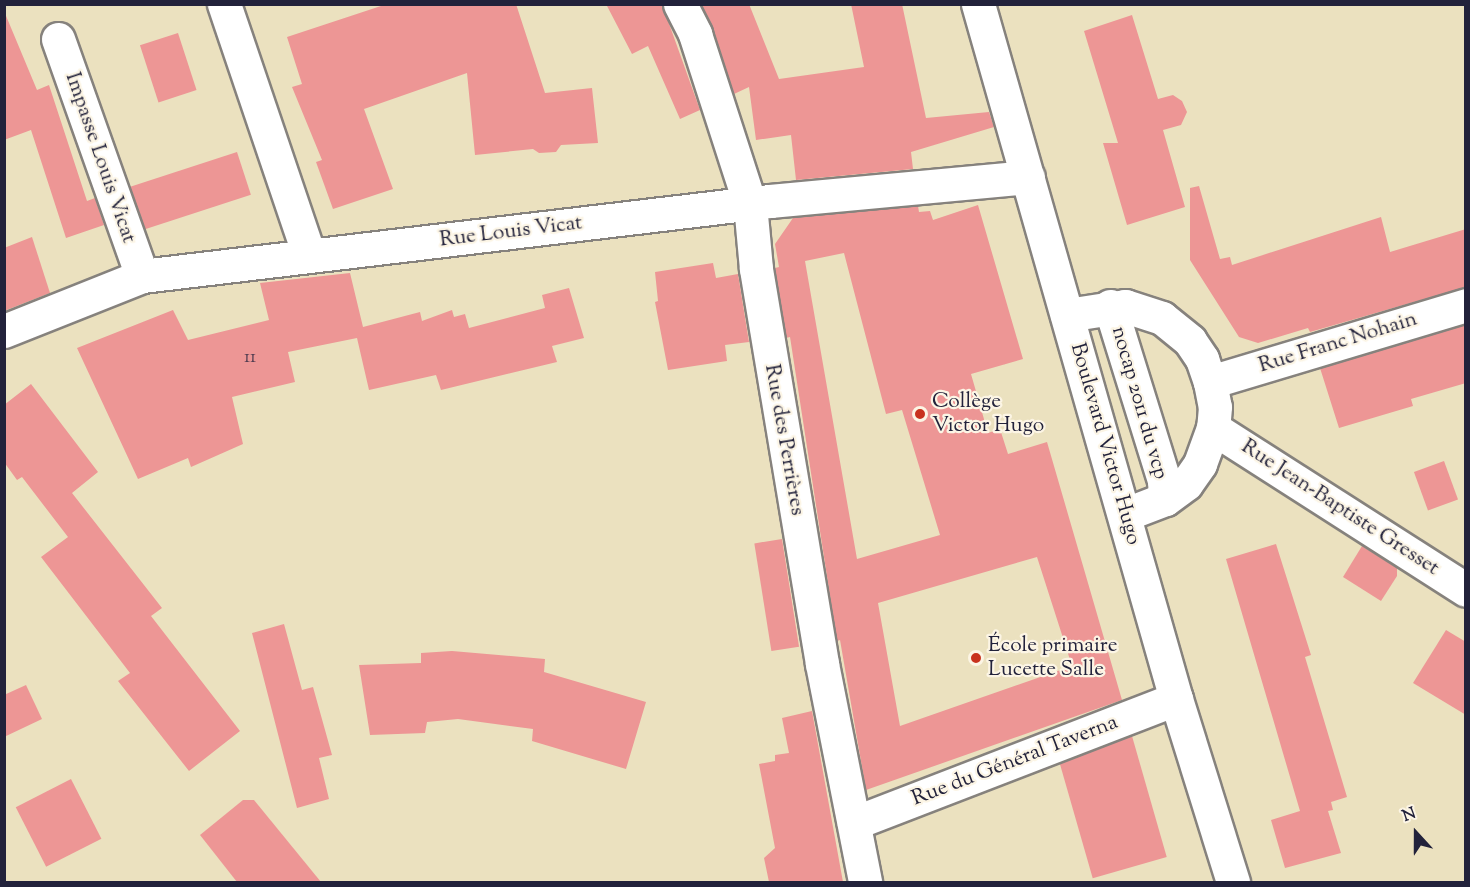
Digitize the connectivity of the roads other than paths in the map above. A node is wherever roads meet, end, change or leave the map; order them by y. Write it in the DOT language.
graph roads {
  1 [pos="224,4"];
  2 [pos="680,4"];
  3 [pos="978,4"];
  4 [pos="58,39"];
  5 [pos="1028,177"];
  6 [pos="750,204"];
  7 [pos="309,255"];
  8 [pos="142,276"];
  9 [pos="1466,305"];
  10 [pos="1110,306"];
  11 [pos="1067,315"];
  12 [pos="4,331"];
  13 [pos="1210,382"];
  14 [pos="1213,428"];
  15 [pos="1165,500"];
  16 [pos="1126,514"];
  17 [pos="1466,590"];
  18 [pos="1176,699"];
  19 [pos="854,823"];
  20 [pos="865,882"];
  21 [pos="1233,882"];
  1 -- 7 [label="street"];
  2 -- 6 [label="street, Rue des Perrières"];
  3 -- 5 [label="street, Boulevard Victor Hugo"];
  4 -- 8 [label="street, Impasse Louis Vicat"];
  5 -- 6 [label="street, Rue Louis Vicat"];
  5 -- 11 [label="street, Boulevard Victor Hugo"];
  6 -- 7 [label="street, Rue Louis Vicat"];
  6 -- 19 [label="street, Rue des Perrières"];
  7 -- 8 [label="street, Rue Louis Vicat"];
  8 -- 12 [label="street, Rue Louis Vicat"];
  9 -- 13 [label="street, Rue Franc Nohain"];
  10 -- 11 [label="street"];
  10 -- 13 [label="street"];
  10 -- 15 [label="street, nocap 2011 du vcp"];
  11 -- 16 [label="street, Boulevard Victor Hugo"];
  13 -- 14 [label="street"];
  14 -- 15 [label="street"];
  14 -- 17 [label="street, Rue Jean-Baptiste Gresset"];
  15 -- 16 [label="street"];
  16 -- 18 [label="street, Boulevard Victor Hugo"];
  18 -- 19 [label="street, Rue du Général Taverna"];
  18 -- 21 [label="street, Boulevard Victor Hugo"];
  19 -- 20 [label="street, Rue des Perrières"];
}
